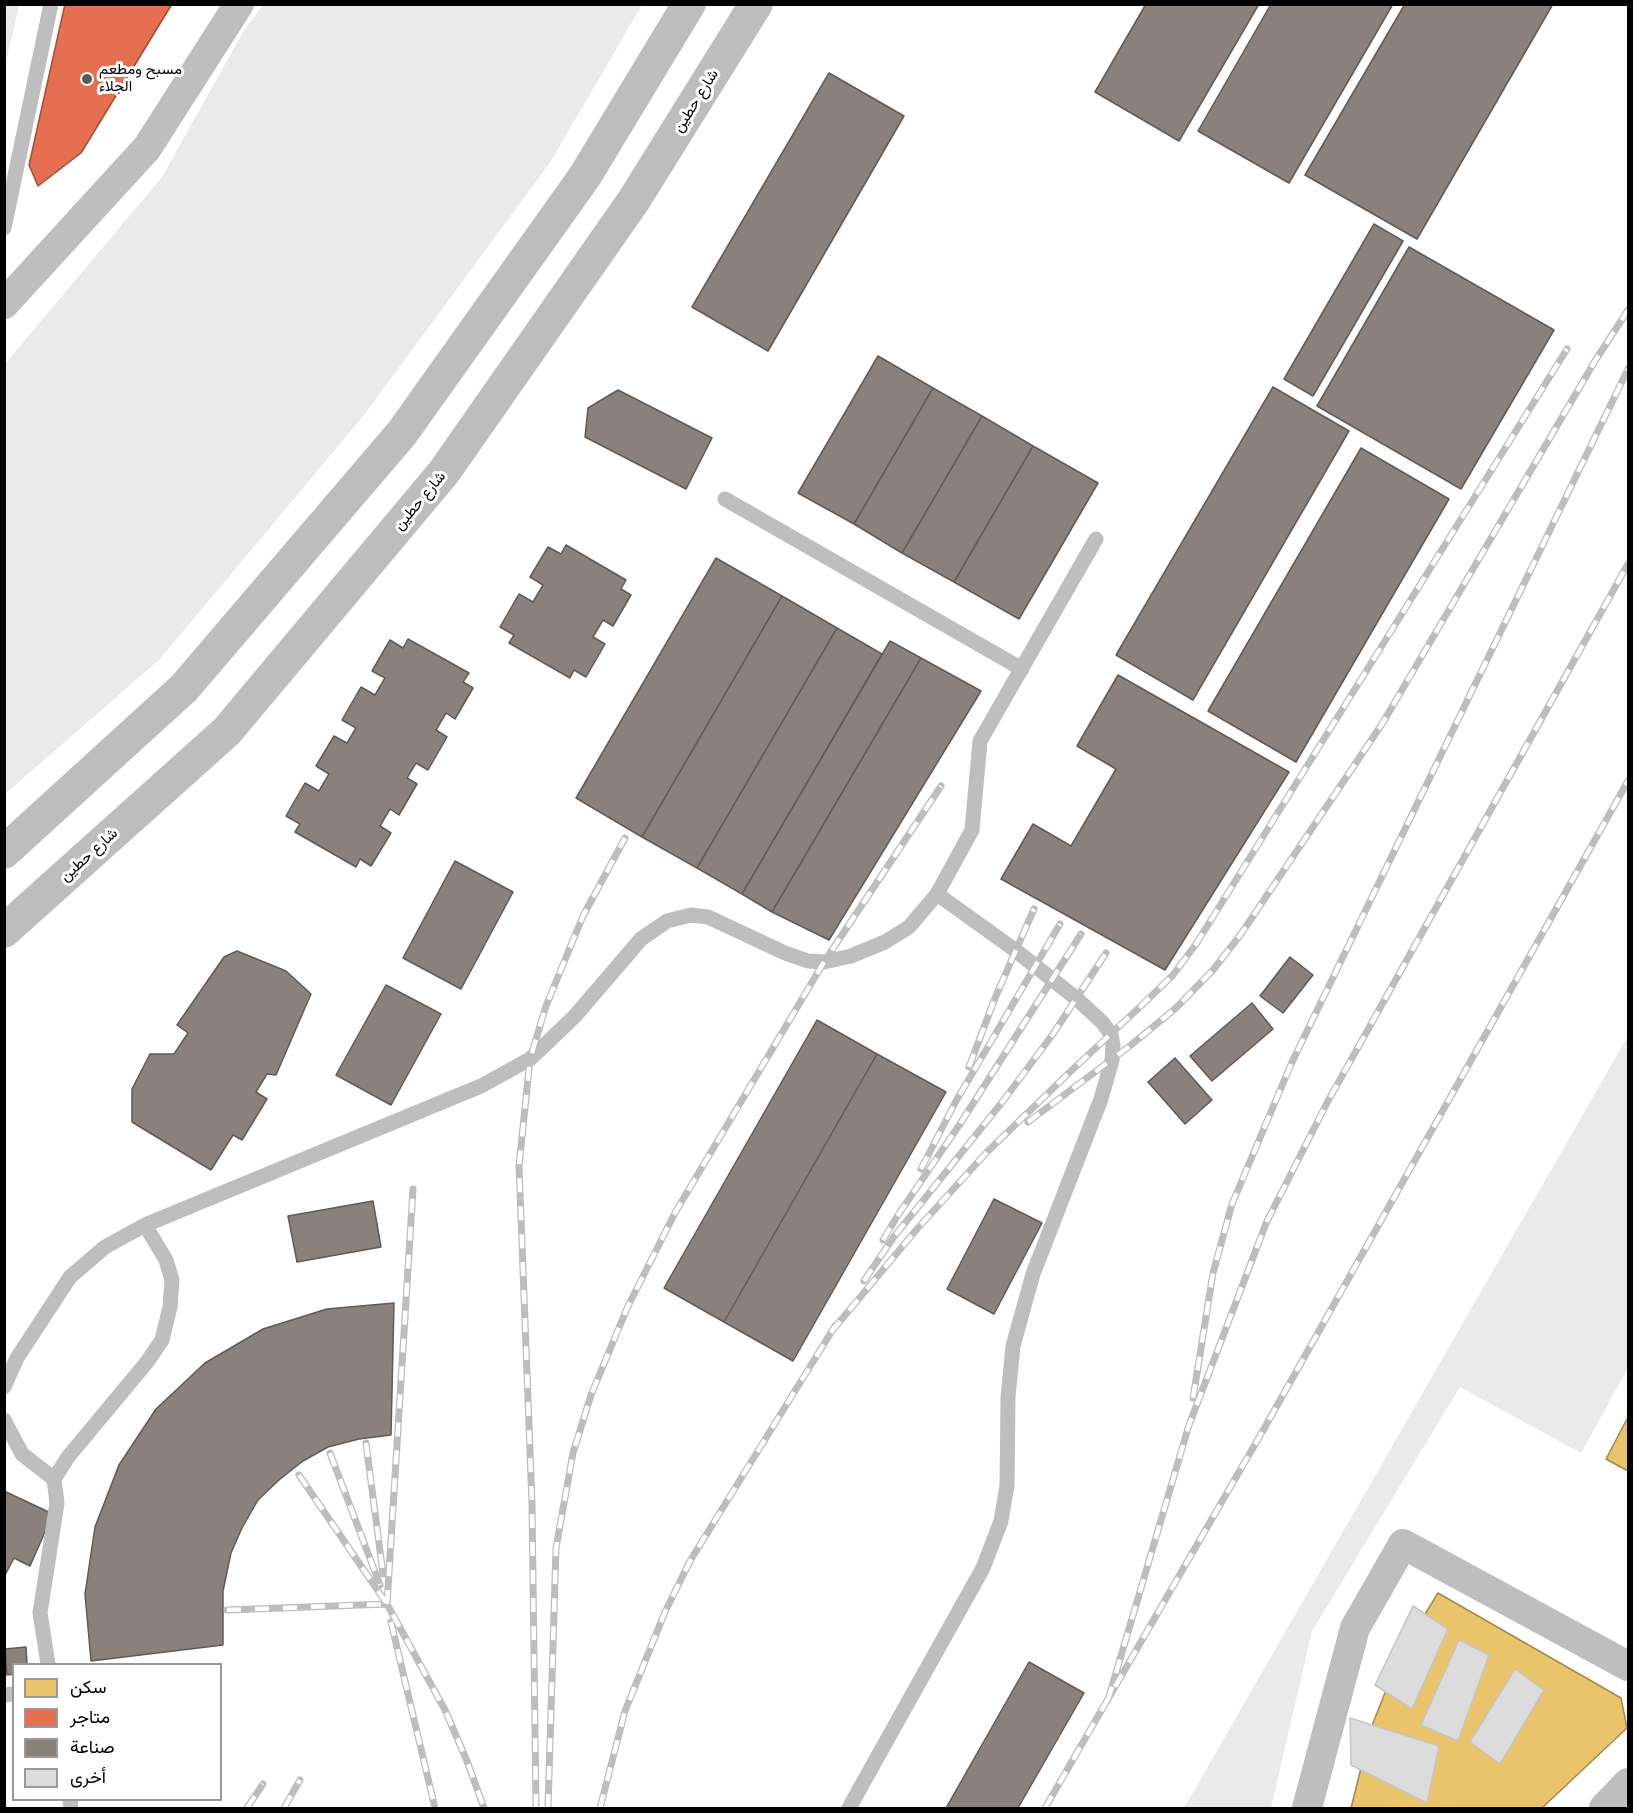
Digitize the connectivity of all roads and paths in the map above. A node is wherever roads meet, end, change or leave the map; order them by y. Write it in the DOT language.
graph roads {
  1 [pos="51,4"];
  2 [pos="239,4"];
  3 [pos="689,4"];
  4 [pos="756,4"];
  5 [pos="4,228"];
  6 [pos="4,304"];
  7 [pos="725,499"];
  8 [pos="1096,539"];
  9 [pos="1022,669"];
  10 [pos="4,852"];
  11 [pos="938,894"];
  12 [pos="4,931"];
  13 [pos="146,1225"];
  14 [pos="4,1387"];
  15 [pos="4,1420"];
  16 [pos="54,1479"];
  17 [pos="48,1663"];
  18 [pos="1629,1666"];
  19 [pos="1629,1784"];
  20 [pos="849,1809"];
  21 [pos="1307,1809"];
  22 [pos="1604,1809"];
  1 -- 5 [label="lane"];
  2 -- 6 [label="street"];
  3 -- 10 [label="main road"];
  4 -- 12 [label="main road, شارع حطين"];
  7 -- 9 [label="lane"];
  8 -- 9 [label="lane"];
  9 -- 11 [label="lane"];
  11 -- 13 [label="lane"];
  11 -- 20 [label="lane"];
  13 -- 14 [label="lane"];
  13 -- 16 [label="lane"];
  15 -- 16 [label="lane"];
  16 -- 17 [label="lane"];
  18 -- 21 [label="street"];
  19 -- 22 [label="street"];
}
